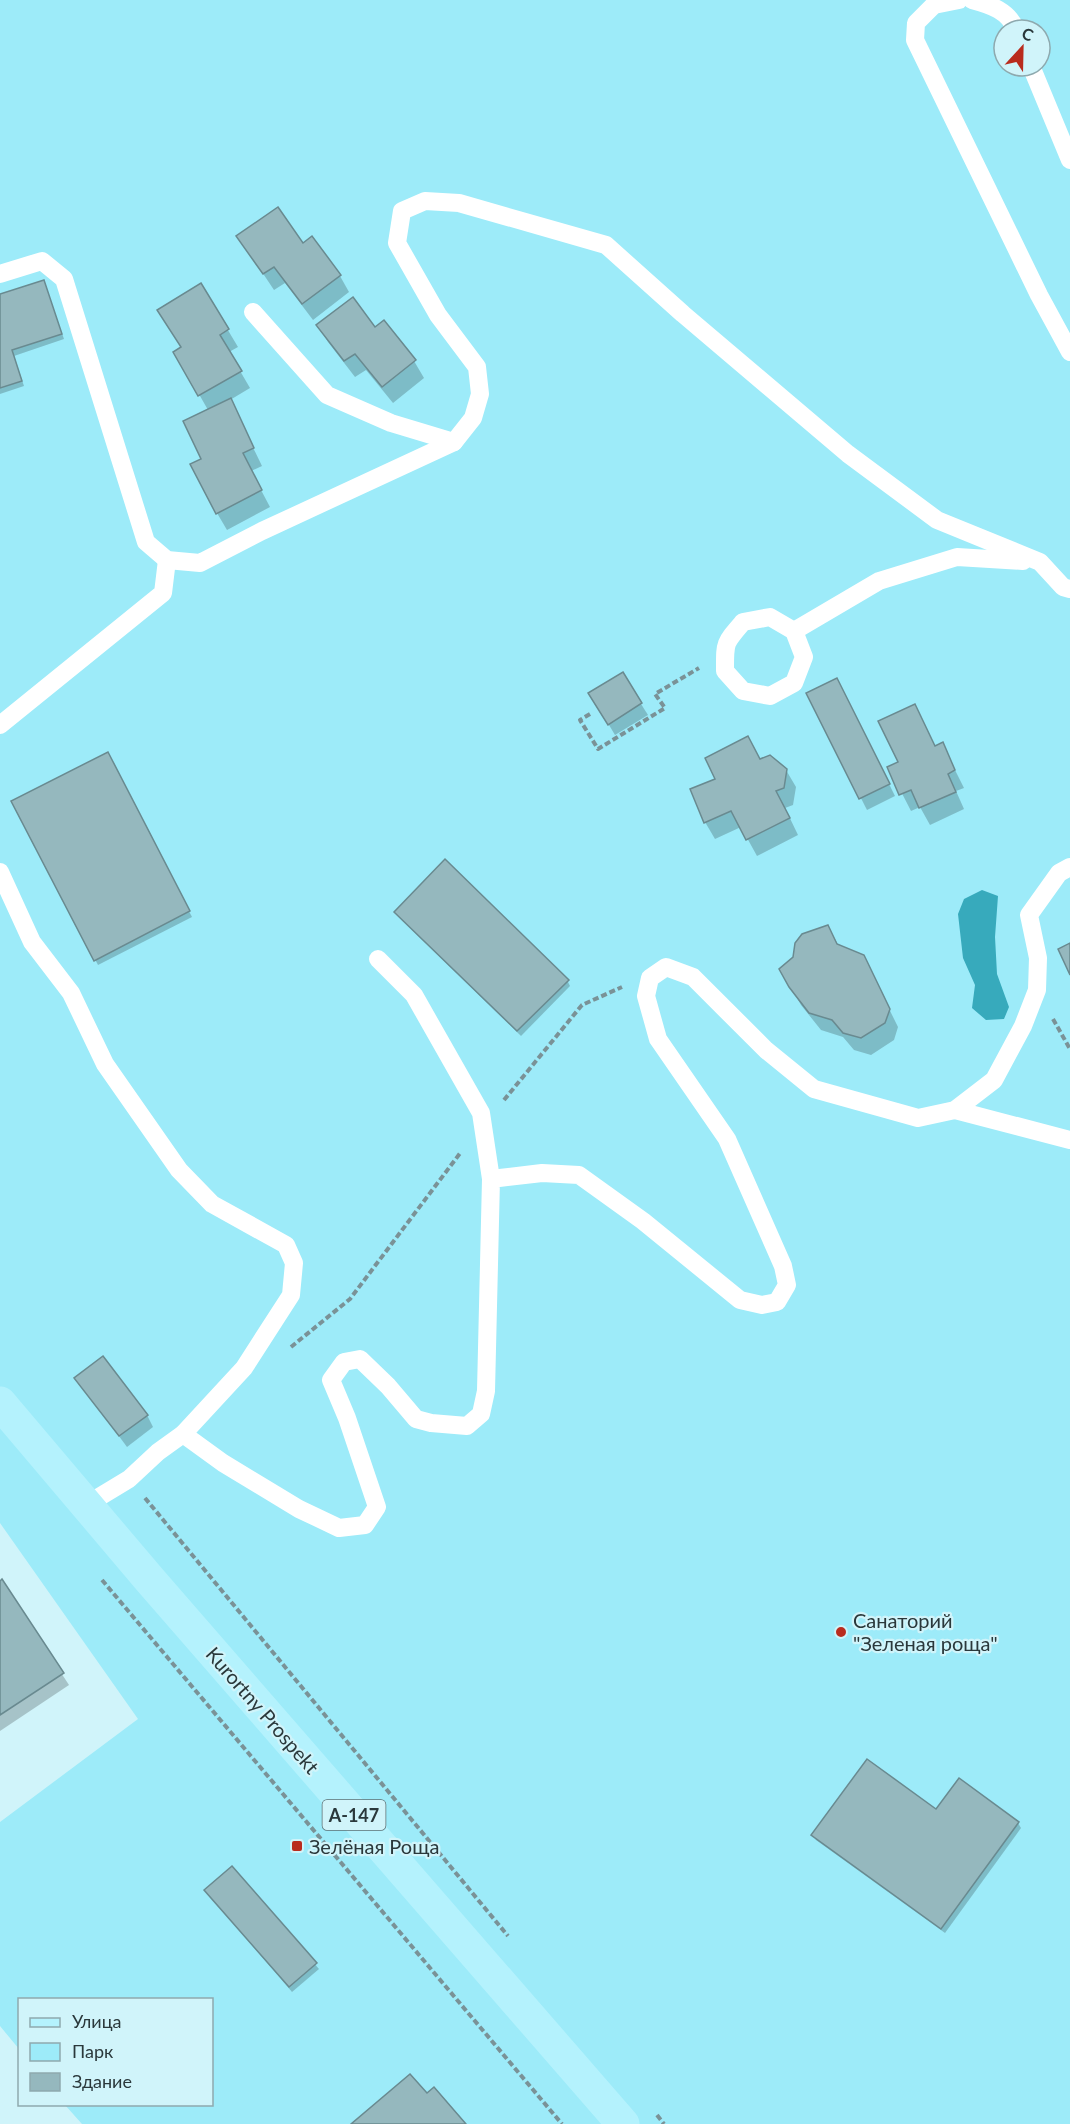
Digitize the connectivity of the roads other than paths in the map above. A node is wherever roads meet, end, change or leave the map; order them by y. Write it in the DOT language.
graph roads {
  1 [pos="959,0"];
  2 [pos="972,0"];
  3 [pos="1009,18"];
  4 [pos="1036,78"];
  5 [pos="1070,160"];
  6 [pos="0,274"];
  7 [pos="253,312"];
  8 [pos="1070,352"];
  9 [pos="454,442"];
  10 [pos="166,560"];
  11 [pos="1040,562"];
  12 [pos="1070,589"];
  13 [pos="794,631"];
  14 [pos="0,725"];
  15 [pos="1070,867"];
  16 [pos="0,872"];
  17 [pos="378,959"];
  18 [pos="955,1110"];
  19 [pos="1070,1140"];
  20 [pos="491,1179"];
  21 [pos="0,1403"];
  22 [pos="183,1434"];
  23 [pos="86,1505"];
  24 [pos="623,2124"];
  1 -- 8 [label="lane"];
  2 -- 3 [label="lane"];
  4 -- 5 [label="lane"];
  6 -- 10 [label="lane"];
  7 -- 9 [label="lane"];
  9 -- 10 [label="lane"];
  9 -- 11 [label="lane"];
  10 -- 14 [label="lane"];
  11 -- 12 [label="lane"];
  11 -- 13 [label="lane"];
  13 -- 13 [label="lane"];
  15 -- 18 [label="lane"];
  16 -- 22 [label="lane"];
  17 -- 20 [label="lane"];
  18 -- 19 [label="lane"];
  18 -- 20 [label="lane"];
  20 -- 22 [label="lane"];
  21 -- 23 [label="main road, Kurortny Prospekt / А-147"];
  22 -- 23 [label="lane"];
  23 -- 24 [label="main road, Kurortny Prospekt / А-147"];
}
